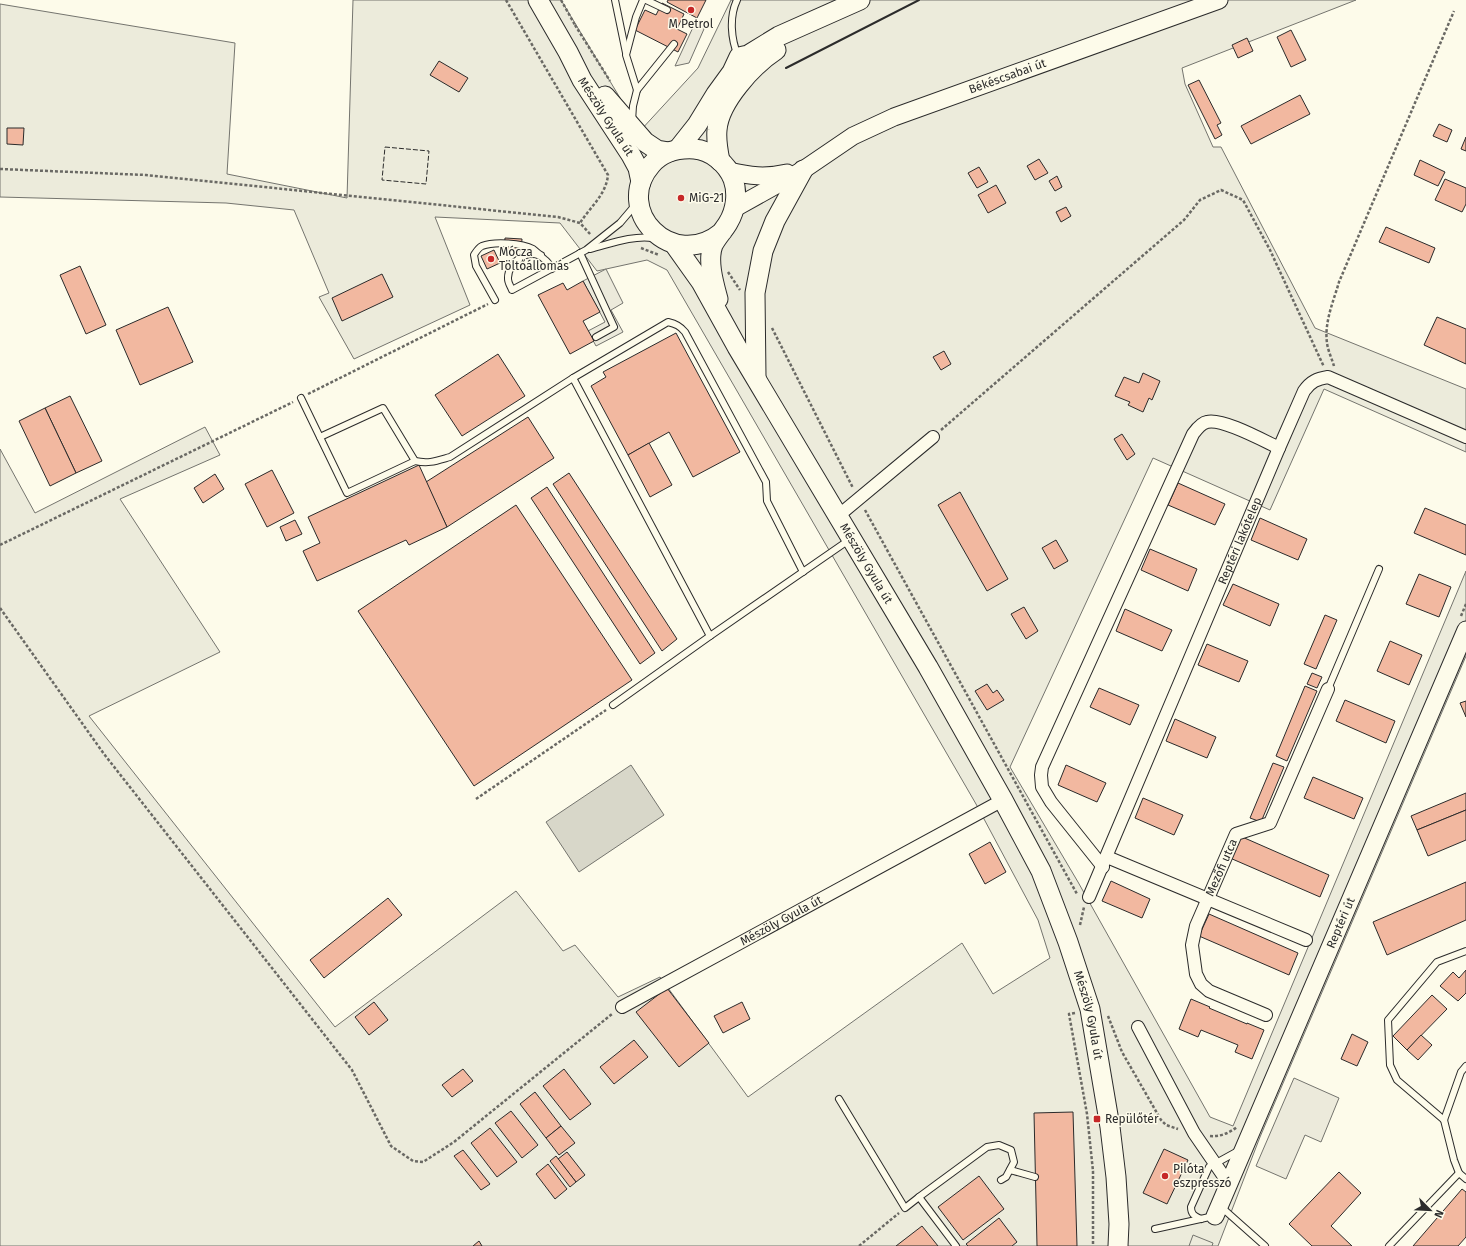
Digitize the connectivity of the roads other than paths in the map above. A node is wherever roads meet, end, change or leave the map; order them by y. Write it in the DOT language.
graph roads {
  1 [pos="538,0"];
  2 [pos="615,0"];
  3 [pos="643,0"];
  4 [pos="646,0"];
  5 [pos="737,0"];
  6 [pos="860,0"];
  7 [pos="1219,0"];
  8 [pos="667,10"];
  9 [pos="837,11"];
  10 [pos="674,44"];
  11 [pos="568,52"];
  12 [pos="626,55"];
  13 [pos="739,57"];
  14 [pos="637,90"];
  15 [pos="632,129"];
  16 [pos="674,150"];
  17 [pos="724,166"];
  18 [pos="803,170"];
  19 [pos="640,192"];
  20 [pos="735,208"];
  21 [pos="722,232"];
  22 [pos="669,242"];
  23 [pos="586,250"];
  24 [pos="580,253"];
  25 [pos="544,258"];
  26 [pos="552,269"];
  27 [pos="495,300"];
  28 [pos="727,329"];
  29 [pos="596,337"];
  30 [pos="756,377"];
  31 [pos="572,378"];
  32 [pos="301,398"];
  33 [pos="320,437"];
  34 [pos="933,437"];
  35 [pos="1466,437"];
  36 [pos="1279,448"];
  37 [pos="415,461"];
  38 [pos="838,516"];
  39 [pos="851,539"];
  40 [pos="1379,569"];
  41 [pos="803,572"];
  42 [pos="1466,630"];
  43 [pos="710,636"];
  44 [pos="1328,689"];
  45 [pos="613,705"];
  46 [pos="1003,800"];
  47 [pos="1105,862"];
  48 [pos="1208,899"];
  49 [pos="1085,901"];
  50 [pos="1306,940"];
  51 [pos="1466,951"];
  52 [pos="622,1007"];
  53 [pos="1266,1014"];
  54 [pos="1138,1027"];
  55 [pos="1466,1066"];
  56 [pos="838,1099"];
  57 [pos="1444,1120"];
  58 [pos="1245,1148"];
  59 [pos="1215,1163"];
  60 [pos="1010,1170"];
  61 [pos="1459,1174"];
  62 [pos="1035,1177"];
  63 [pos="1466,1179"];
  64 [pos="1001,1180"];
  65 [pos="1229,1184"];
  66 [pos="919,1197"];
  67 [pos="1212,1213"];
  68 [pos="1155,1229"];
  69 [pos="956,1246"];
  70 [pos="1118,1246"];
  71 [pos="1265,1246"];
  72 [pos="1389,1246"];
  1 -- 11 [label="main road, Mészöly Gyula út"];
  2 -- 12 [label="lane"];
  3 -- 12 [label="lane"];
  4 -- 8 [label="lane"];
  5 -- 13 [label="lane"];
  6 -- 9 [label="main road"];
  7 -- 18 [label="street, Békéscsabai út"];
  9 -- 13 [label="main road"];
  9 -- 17 [label="main road"];
  10 -- 14 [label="lane"];
  11 -- 15 [label="main road, Mészöly Gyula út"];
  11 -- 19 [label="main road, Mészöly Gyula út"];
  12 -- 14 [label="lane"];
  13 -- 16 [label="main road"];
  14 -- 15 [label="lane"];
  15 -- 16 [label="main road, Mészöly Gyula út"];
  16 -- 17 [label="main road, Mészöly Gyula út"];
  16 -- 19 [label="main road"];
  17 -- 18 [label="street, Békéscsabai út"];
  17 -- 20 [label="main road, Mészöly Gyula út"];
  18 -- 20 [label="street, Békéscsabai út"];
  18 -- 30 [label="main road"];
  19 -- 22 [label="main road, Mészöly Gyula út"];
  19 -- 23 [label="lane"];
  20 -- 21 [label="main road, Mészöly Gyula út"];
  21 -- 22 [label="main road, Mészöly Gyula út"];
  21 -- 28 [label="main road, Mészöly Gyula út"];
  22 -- 23 [label="lane"];
  22 -- 28 [label="main road, Mészöly Gyula út"];
  23 -- 24 [label="lane"];
  24 -- 26 [label="lane"];
  24 -- 29 [label="lane"];
  25 -- 26 [label="lane"];
  25 -- 26 [label="lane"];
  25 -- 27 [label="lane"];
  28 -- 30 [label="main road, Mészöly Gyula út"];
  30 -- 38 [label="main road, Mészöly Gyula út"];
  31 -- 37 [label="lane"];
  31 -- 41 [label="lane"];
  31 -- 43 [label="lane"];
  32 -- 33 [label="lane"];
  33 -- 37 [label="lane"];
  33 -- 37 [label="lane"];
  34 -- 38 [label="street"];
  35 -- 36 [label="street, Reptéri lakótelep"];
  36 -- 47 [label="street, Reptéri lakótelep"];
  36 -- 47 [label="street"];
  38 -- 39 [label="main road, Mészöly Gyula út"];
  39 -- 41 [label="lane"];
  39 -- 46 [label="main road, Mészöly Gyula út"];
  40 -- 44 [label="lane"];
  41 -- 43 [label="lane"];
  42 -- 58 [label="street, Reptéri út"];
  43 -- 45 [label="lane"];
  44 -- 48 [label="street, Mezőfi utca"];
  46 -- 52 [label="street, Mészöly Gyula út"];
  46 -- 70 [label="main road, Mészöly Gyula út"];
  47 -- 48 [label="street"];
  47 -- 49 [label="street, Reptéri lakótelep"];
  48 -- 50 [label="street"];
  48 -- 53 [label="street, Mezőfi utca"];
  51 -- 57 [label="lane"];
  54 -- 59 [label="street"];
  55 -- 57 [label="lane"];
  56 -- 66 [label="lane"];
  57 -- 61 [label="lane"];
  58 -- 59 [label="lane"];
  58 -- 65 [label="street, Reptéri út"];
  59 -- 65 [label="street"];
  59 -- 67 [label="lane"];
  60 -- 62 [label="lane"];
  60 -- 64 [label="lane"];
  60 -- 66 [label="lane"];
  61 -- 63 [label="lane"];
  61 -- 72 [label="lane"];
  65 -- 67 [label="street, Reptéri út"];
  66 -- 69 [label="lane"];
  67 -- 68 [label="lane"];
  67 -- 71 [label="lane"];
}
